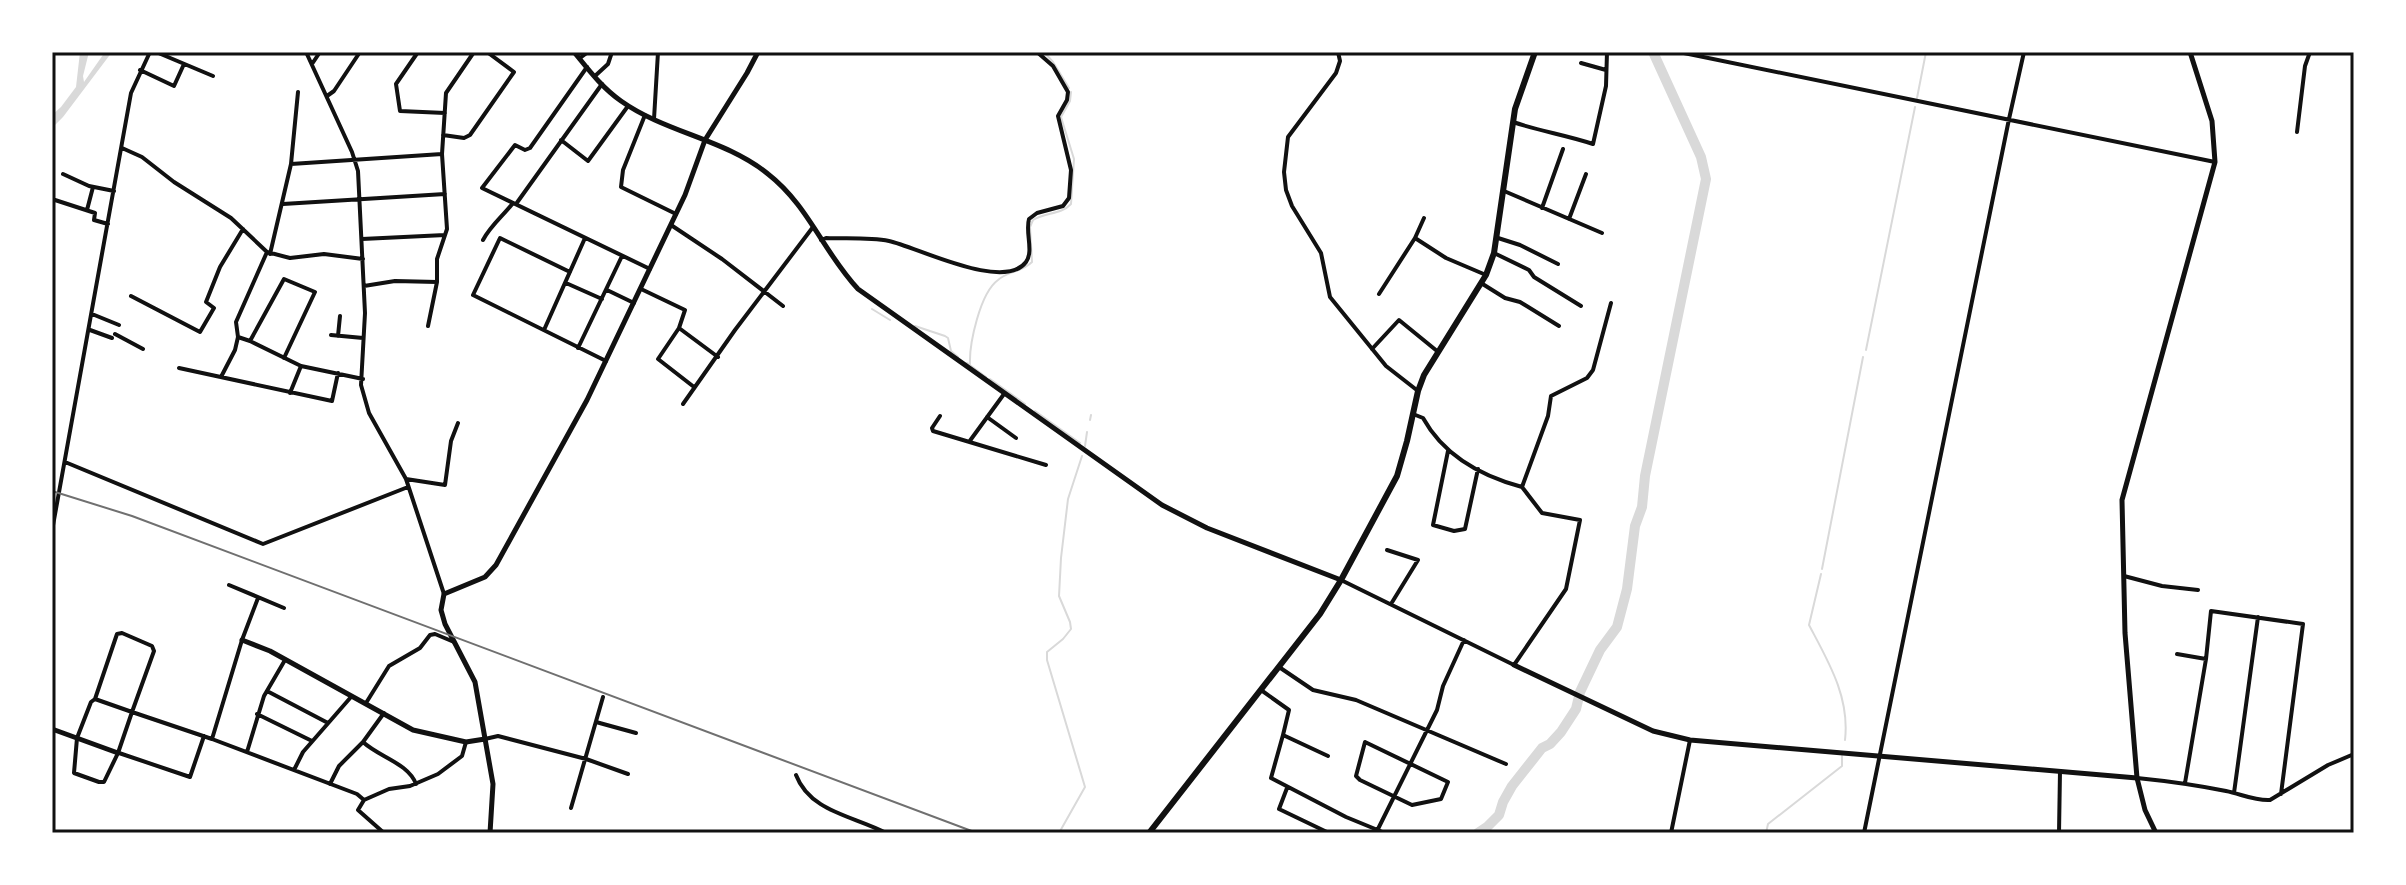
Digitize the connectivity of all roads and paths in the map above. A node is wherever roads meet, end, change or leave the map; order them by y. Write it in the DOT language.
graph roads {
  1 [pos="153,52"];
  2 [pos="306,52"];
  3 [pos="320,52"];
  4 [pos="360,52"];
  5 [pos="418,52"];
  6 [pos="474,52"];
  7 [pos="487,52"];
  8 [pos="574,52"];
  9 [pos="588,52"];
  10 [pos="612,52"];
  11 [pos="658,52"];
  12 [pos="758,52"];
  13 [pos="1037,52"];
  14 [pos="1338,52"];
  15 [pos="1535,52"];
  16 [pos="1607,52"];
  17 [pos="1679,52"];
  18 [pos="2024,52"];
  19 [pos="2190,52"];
  20 [pos="2310,52"];
  21 [pos="580,58"];
  22 [pos="1581,63"];
  23 [pos="184,64"];
  24 [pos="312,64"];
  25 [pos="587,67"];
  26 [pos="140,70"];
  27 [pos="1606,70"];
  28 [pos="213,76"];
  29 [pos="595,76"];
  30 [pos="602,84"];
  31 [pos="298,92"];
  32 [pos="327,96"];
  33 [pos="628,106"];
  34 [pos="445,113"];
  35 [pos="645,115"];
  36 [pos="654,119"];
  37 [pos="2009,119"];
  38 [pos="1513,122"];
  39 [pos="2297,132"];
  40 [pos="443,135"];
  41 [pos="561,140"];
  42 [pos="705,140"];
  43 [pos="122,148"];
  44 [pos="1563,149"];
  45 [pos="442,154"];
  46 [pos="355,160"];
  47 [pos="2215,162"];
  48 [pos="291,164"];
  49 [pos="63,174"];
  50 [pos="1586,174"];
  51 [pos="93,187"];
  52 [pos="114,191"];
  53 [pos="1504,191"];
  54 [pos="445,194"];
  55 [pos="55,200"];
  56 [pos="359,200"];
  57 [pos="515,203"];
  58 [pos="283,204"];
  59 [pos="1542,208"];
  60 [pos="87,210"];
  61 [pos="676,214"];
  62 [pos="1424,218"];
  63 [pos="1569,219"];
  64 [pos="108,224"];
  65 [pos="671,225"];
  66 [pos="813,227"];
  67 [pos="243,229"];
  68 [pos="1602,233"];
  69 [pos="445,235"];
  70 [pos="585,238"];
  71 [pos="1415,238"];
  72 [pos="1498,238"];
  73 [pos="362,239"];
  74 [pos="483,240"];
  75 [pos="821,240"];
  76 [pos="268,253"];
  77 [pos="1494,253"];
  78 [pos="622,255"];
  79 [pos="363,259"];
  80 [pos="1558,264"];
  81 [pos="650,269"];
  82 [pos="570,272"];
  83 [pos="1486,275"];
  84 [pos="437,282"];
  85 [pos="566,283"];
  86 [pos="1481,283"];
  87 [pos="364,286"];
  88 [pos="641,289"];
  89 [pos="606,290"];
  90 [pos="764,292"];
  91 [pos="1379,294"];
  92 [pos="131,296"];
  93 [pos="602,299"];
  94 [pos="634,303"];
  95 [pos="1611,303"];
  96 [pos="783,306"];
  97 [pos="1581,306"];
  98 [pos="92,314"];
  99 [pos="340,316"];
  100 [pos="119,325"];
  101 [pos="428,326"];
  102 [pos="1559,326"];
  103 [pos="679,328"];
  104 [pos="90,330"];
  105 [pos="544,330"];
  106 [pos="331,335"];
  107 [pos="338,336"];
  108 [pos="238,337"];
  109 [pos="363,338"];
  110 [pos="250,341"];
  111 [pos="578,348"];
  112 [pos="143,349"];
  113 [pos="1372,349"];
  114 [pos="1437,351"];
  115 [pos="718,357"];
  116 [pos="284,358"];
  117 [pos="606,361"];
  118 [pos="301,366"];
  119 [pos="179,368"];
  120 [pos="338,373"];
  121 [pos="221,377"];
  122 [pos="363,379"];
  123 [pos="694,387"];
  124 [pos="1418,391"];
  125 [pos="290,393"];
  126 [pos="1004,394"];
  127 [pos="683,404"];
  128 [pos="1413,414"];
  129 [pos="940,416"];
  130 [pos="987,417"];
  131 [pos="458,423"];
  132 [pos="1016,438"];
  133 [pos="969,442"];
  134 [pos="1448,451"];
  135 [pos="65,462"];
  136 [pos="1046,465"];
  137 [pos="1478,469"];
  138 [pos="406,479"];
  139 [pos="408,487"];
  140 [pos="1522,487"];
  141 [pos="52,531"];
  142 [pos="1387,550"];
  143 [pos="2124,576"];
  144 [pos="1341,580"];
  145 [pos="229,585"];
  146 [pos="2198,590"];
  147 [pos="444,594"];
  148 [pos="258,598"];
  149 [pos="1391,604"];
  150 [pos="284,608"];
  151 [pos="2258,617"];
  152 [pos="242,640"];
  153 [pos="1464,640"];
  154 [pos="454,642"];
  155 [pos="2177,654"];
  156 [pos="2206,659"];
  157 [pos="285,660"];
  158 [pos="1514,665"];
  159 [pos="1279,667"];
  160 [pos="1261,690"];
  161 [pos="267,691"];
  162 [pos="352,696"];
  163 [pos="603,697"];
  164 [pos="95,699"];
  165 [pos="366,703"];
  166 [pos="132,712"];
  167 [pos="384,713"];
  168 [pos="257,714"];
  169 [pos="596,722"];
  170 [pos="328,723"];
  171 [pos="52,729"];
  172 [pos="1427,731"];
  173 [pos="636,733"];
  174 [pos="1283,735"];
  175 [pos="204,736"];
  176 [pos="77,738"];
  177 [pos="212,739"];
  178 [pos="485,739"];
  179 [pos="1690,740"];
  180 [pos="312,741"];
  181 [pos="363,742"];
  182 [pos="466,742"];
  183 [pos="247,752"];
  184 [pos="118,753"];
  185 [pos="2354,754"];
  186 [pos="1328,756"];
  187 [pos="1880,757"];
  188 [pos="586,759"];
  189 [pos="1409,764"];
  190 [pos="1506,764"];
  191 [pos="294,770"];
  192 [pos="2060,771"];
  193 [pos="628,774"];
  194 [pos="796,775"];
  195 [pos="2137,778"];
  196 [pos="2185,783"];
  197 [pos="330,784"];
  198 [pos="416,784"];
  199 [pos="1287,788"];
  200 [pos="2234,793"];
  201 [pos="2281,794"];
  202 [pos="1393,796"];
  203 [pos="364,800"];
  204 [pos="571,808"];
  205 [pos="1376,831"];
  206 [pos="384,833"];
  207 [pos="490,833"];
  208 [pos="886,833"];
  209 [pos="1149,833"];
  210 [pos="1329,833"];
  211 [pos="1385,833"];
  212 [pos="1671,833"];
  213 [pos="1864,833"];
  214 [pos="2059,833"];
  215 [pos="2156,833"];
  1 -- 23 [label="street"];
  1 -- 26 [label="street"];
  2 -- 24 [label="street"];
  3 -- 24 [label="street"];
  4 -- 32 [label="street"];
  5 -- 34 [label="street"];
  6 -- 34 [label="street"];
  7 -- 40 [label="street"];
  8 -- 21 [label="street"];
  9 -- 21 [label="street"];
  10 -- 29 [label="street"];
  11 -- 36 [label="street"];
  12 -- 42 [label="street"];
  13 -- 75 [label="street"];
  14 -- 113 [label="street"];
  15 -- 38 [label="main road"];
  16 -- 27 [label="street"];
  17 -- 37 [label="street"];
  18 -- 37 [label="street"];
  19 -- 47 [label="street"];
  20 -- 39 [label="street"];
  21 -- 25 [label="street"];
  22 -- 27 [label="street"];
  23 -- 26 [label="street"];
  23 -- 28 [label="street"];
  24 -- 32 [label="street"];
  25 -- 29 [label="street"];
  25 -- 57 [label="street"];
  26 -- 43 [label="street"];
  27 -- 38 [label="street"];
  29 -- 30 [label="street"];
  30 -- 33 [label="street"];
  30 -- 41 [label="street"];
  31 -- 48 [label="street"];
  32 -- 46 [label="street"];
  33 -- 35 [label="street"];
  33 -- 41 [label="street"];
  34 -- 40 [label="street"];
  35 -- 36 [label="street"];
  35 -- 61 [label="street"];
  36 -- 42 [label="street"];
  37 -- 47 [label="street"];
  37 -- 187 [label="street"];
  38 -- 53 [label="main road"];
  40 -- 45 [label="street"];
  41 -- 57 [label="street"];
  42 -- 61 [label="street"];
  42 -- 66 [label="street"];
  43 -- 52 [label="street"];
  43 -- 67 [label="street"];
  44 -- 59 [label="street"];
  45 -- 46 [label="street"];
  45 -- 54 [label="street"];
  46 -- 48 [label="street"];
  46 -- 56 [label="street"];
  47 -- 143 [label="street"];
  48 -- 58 [label="street"];
  49 -- 51 [label="street"];
  50 -- 63 [label="street"];
  51 -- 52 [label="street"];
  51 -- 60 [label="street"];
  52 -- 64 [label="street"];
  53 -- 59 [label="street"];
  53 -- 72 [label="main road"];
  54 -- 56 [label="street"];
  54 -- 69 [label="street"];
  55 -- 60 [label="street"];
  56 -- 58 [label="street"];
  56 -- 73 [label="street"];
  57 -- 70 [label="street"];
  57 -- 74 [label="street"];
  58 -- 76 [label="street"];
  59 -- 63 [label="street"];
  60 -- 64 [label="street"];
  61 -- 65 [label="street"];
  62 -- 71 [label="street"];
  63 -- 68 [label="street"];
  64 -- 98 [label="street"];
  65 -- 81 [label="street"];
  65 -- 90 [label="street"];
  66 -- 75 [label="street"];
  66 -- 90 [label="street"];
  67 -- 76 [label="street"];
  67 -- 92 [label="street"];
  69 -- 73 [label="street"];
  69 -- 84 [label="street"];
  70 -- 78 [label="street"];
  70 -- 82 [label="street"];
  71 -- 83 [label="street"];
  71 -- 91 [label="street"];
  72 -- 77 [label="main road"];
  72 -- 80 [label="street"];
  73 -- 79 [label="street"];
  75 -- 126 [label="street"];
  76 -- 79 [label="street"];
  76 -- 108 [label="street"];
  77 -- 83 [label="main road"];
  77 -- 97 [label="street"];
  78 -- 81 [label="street"];
  78 -- 89 [label="street"];
  79 -- 87 [label="street"];
  81 -- 88 [label="street"];
  82 -- 85 [label="street"];
  82 -- 105 [label="street"];
  83 -- 86 [label="main road"];
  84 -- 87 [label="street"];
  84 -- 101 [label="street"];
  85 -- 93 [label="street"];
  85 -- 105 [label="street"];
  86 -- 102 [label="street"];
  86 -- 114 [label="main road"];
  87 -- 109 [label="street"];
  88 -- 94 [label="street"];
  88 -- 103 [label="street"];
  89 -- 93 [label="street"];
  89 -- 94 [label="street"];
  90 -- 96 [label="street"];
  90 -- 115 [label="street"];
  93 -- 111 [label="street"];
  94 -- 117 [label="street"];
  95 -- 140 [label="street"];
  98 -- 100 [label="street"];
  98 -- 104 [label="street"];
  99 -- 107 [label="street"];
  103 -- 115 [label="street"];
  103 -- 123 [label="street"];
  104 -- 112 [label="street"];
  104 -- 135 [label="street"];
  105 -- 111 [label="street"];
  106 -- 107 [label="street"];
  107 -- 109 [label="street"];
  108 -- 110 [label="street"];
  108 -- 121 [label="street"];
  109 -- 122 [label="street"];
  110 -- 116 [label="street"];
  110 -- 116 [label="street"];
  111 -- 117 [label="street"];
  113 -- 114 [label="street"];
  113 -- 124 [label="street"];
  114 -- 124 [label="main road"];
  115 -- 123 [label="street"];
  116 -- 118 [label="street"];
  117 -- 147 [label="street"];
  118 -- 120 [label="street"];
  118 -- 125 [label="street"];
  119 -- 121 [label="street"];
  120 -- 122 [label="street"];
  120 -- 125 [label="street"];
  121 -- 125 [label="street"];
  122 -- 138 [label="street"];
  123 -- 127 [label="street"];
  124 -- 128 [label="main road"];
  126 -- 130 [label="street"];
  126 -- 144 [label="street"];
  128 -- 134 [label="street"];
  128 -- 144 [label="main road"];
  129 -- 133 [label="street"];
  130 -- 132 [label="street"];
  130 -- 133 [label="street"];
  131 -- 138 [label="street"];
  133 -- 136 [label="street"];
  134 -- 137 [label="street"];
  134 -- 137 [label="street"];
  135 -- 139 [label="street"];
  135 -- 141 [label="street"];
  137 -- 140 [label="street"];
  138 -- 139 [label="street"];
  139 -- 147 [label="street"];
  140 -- 158 [label="street"];
  142 -- 149 [label="street"];
  143 -- 146 [label="street"];
  143 -- 195 [label="street"];
  144 -- 149 [label="street"];
  144 -- 159 [label="main road"];
  145 -- 148 [label="street"];
  147 -- 154 [label="street"];
  148 -- 150 [label="street"];
  148 -- 152 [label="street"];
  149 -- 153 [label="street"];
  151 -- 156 [label="street"];
  151 -- 200 [label="street"];
  151 -- 201 [label="street"];
  152 -- 157 [label="street"];
  152 -- 177 [label="street"];
  153 -- 158 [label="street"];
  153 -- 172 [label="street"];
  154 -- 165 [label="street"];
  154 -- 178 [label="street"];
  155 -- 156 [label="street"];
  156 -- 196 [label="street"];
  157 -- 161 [label="street"];
  157 -- 162 [label="street"];
  158 -- 179 [label="street"];
  159 -- 160 [label="main road"];
  159 -- 172 [label="street"];
  160 -- 174 [label="street"];
  160 -- 209 [label="main road"];
  161 -- 168 [label="street"];
  161 -- 170 [label="street"];
  162 -- 165 [label="street"];
  162 -- 170 [label="street"];
  163 -- 169 [label="street"];
  164 -- 166 [label="street"];
  164 -- 166 [label="street"];
  164 -- 176 [label="street"];
  165 -- 167 [label="street"];
  166 -- 175 [label="street"];
  166 -- 184 [label="street"];
  167 -- 181 [label="street"];
  167 -- 182 [label="street"];
  168 -- 180 [label="street"];
  168 -- 183 [label="street"];
  169 -- 173 [label="street"];
  169 -- 188 [label="street"];
  170 -- 180 [label="street"];
  171 -- 176 [label="street"];
  172 -- 189 [label="street"];
  172 -- 190 [label="street"];
  174 -- 186 [label="street"];
  174 -- 199 [label="street"];
  175 -- 177 [label="street"];
  175 -- 184 [label="street"];
  176 -- 184 [label="street"];
  176 -- 184 [label="street"];
  177 -- 183 [label="street"];
  178 -- 182 [label="street"];
  178 -- 188 [label="street"];
  178 -- 207 [label="street"];
  179 -- 187 [label="street"];
  179 -- 212 [label="street"];
  180 -- 191 [label="street"];
  181 -- 197 [label="street"];
  181 -- 198 [label="street"];
  182 -- 198 [label="street"];
  183 -- 191 [label="street"];
  185 -- 201 [label="street"];
  187 -- 192 [label="street"];
  187 -- 213 [label="street"];
  188 -- 193 [label="street"];
  188 -- 204 [label="street"];
  189 -- 202 [label="street"];
  189 -- 202 [label="street"];
  189 -- 202 [label="street"];
  191 -- 197 [label="street"];
  192 -- 195 [label="street"];
  192 -- 214 [label="street"];
  194 -- 208 [label="street"];
  195 -- 196 [label="street"];
  195 -- 215 [label="street"];
  196 -- 200 [label="street"];
  197 -- 203 [label="street"];
  198 -- 203 [label="street"];
  199 -- 205 [label="street"];
  199 -- 210 [label="street"];
  200 -- 201 [label="street"];
  202 -- 205 [label="street"];
  203 -- 206 [label="street"];
  205 -- 211 [label="street"];
}
